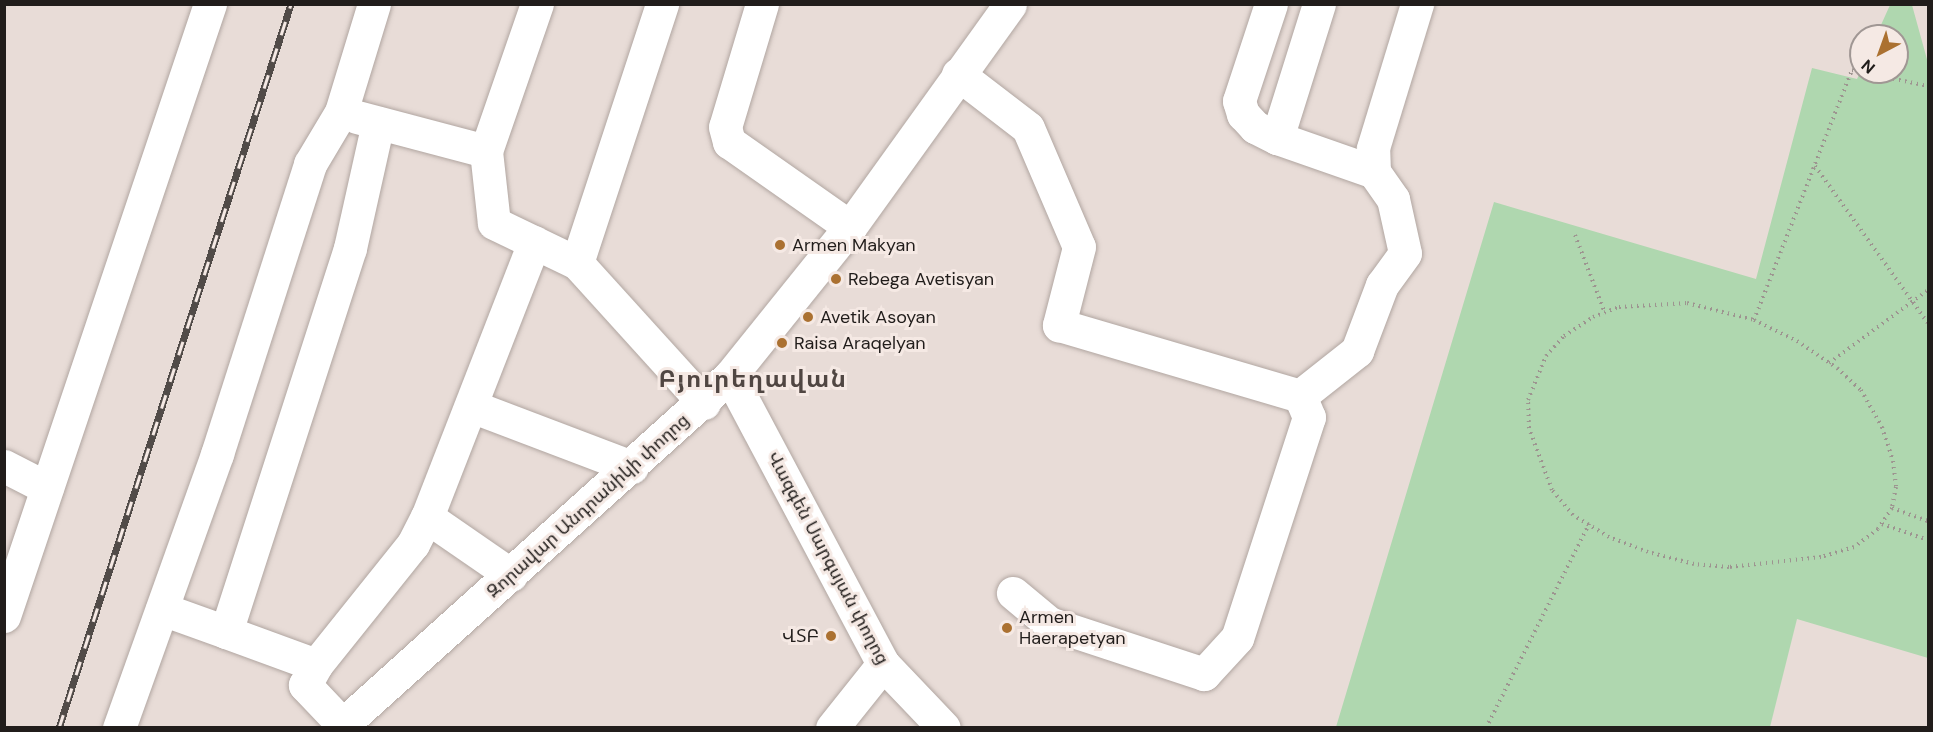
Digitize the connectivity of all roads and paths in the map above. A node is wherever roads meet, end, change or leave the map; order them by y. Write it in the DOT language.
graph roads {
  1 [pos="210,4"];
  2 [pos="374,4"];
  3 [pos="537,4"];
  4 [pos="662,4"];
  5 [pos="762,4"];
  6 [pos="1010,4"];
  7 [pos="1271,4"];
  8 [pos="1319,4"];
  9 [pos="1417,4"];
  10 [pos="958,74"];
  11 [pos="1929,86"];
  12 [pos="340,112"];
  13 [pos="378,123"];
  14 [pos="1277,138"];
  15 [pos="486,151"];
  16 [pos="1815,166"];
  17 [pos="1374,172"];
  18 [pos="850,227"];
  19 [pos="1575,235"];
  20 [pos="534,242"];
  21 [pos="577,263"];
  22 [pos="1929,290"];
  23 [pos="1912,302"];
  24 [pos="1605,313"];
  25 [pos="1754,320"];
  26 [pos="1929,323"];
  27 [pos="1829,363"];
  28 [pos="730,376"];
  29 [pos="1300,396"];
  30 [pos="704,403"];
  31 [pos="471,406"];
  32 [pos="4,466"];
  33 [pos="633,467"];
  34 [pos="47,488"];
  35 [pos="1892,508"];
  36 [pos="427,517"];
  37 [pos="1929,521"];
  38 [pos="1589,524"];
  39 [pos="1882,524"];
  40 [pos="1929,540"];
  41 [pos="511,575"];
  42 [pos="1014,593"];
  43 [pos="162,609"];
  44 [pos="4,616"];
  45 [pos="226,632"];
  46 [pos="883,664"];
  47 [pos="316,666"];
  48 [pos="341,726"];
  49 [pos="119,728"];
  50 [pos="832,728"];
  51 [pos="945,728"];
  52 [pos="1486,728"];
  1 -- 34 [label="street"];
  2 -- 12 [label="street"];
  3 -- 15 [label="street"];
  4 -- 21 [label="street"];
  5 -- 18 [label="street"];
  6 -- 10 [label="street, Զորավար Անդրանիկի փողոց"];
  7 -- 14 [label="street"];
  8 -- 14 [label="street"];
  9 -- 17 [label="street"];
  10 -- 18 [label="street, Զորավար Անդրանիկի փողոց"];
  10 -- 29 [label="street"];
  11 -- 16 [label="path"];
  12 -- 13 [label="street"];
  12 -- 43 [label="street"];
  13 -- 15 [label="street"];
  13 -- 45 [label="street"];
  14 -- 17 [label="street"];
  15 -- 20 [label="street"];
  16 -- 23 [label="path"];
  16 -- 25 [label="path"];
  17 -- 29 [label="street"];
  18 -- 28 [label="street, Զորավար Անդրանիկի փողոց"];
  19 -- 24 [label="path"];
  20 -- 21 [label="street"];
  20 -- 31 [label="street"];
  21 -- 30 [label="street"];
  22 -- 23 [label="path"];
  23 -- 26 [label="path"];
  23 -- 27 [label="path"];
  24 -- 25 [label="path"];
  24 -- 38 [label="path"];
  25 -- 27 [label="path"];
  27 -- 35 [label="path"];
  28 -- 30 [label="street, Զորավար Անդրանիկի փողոց"];
  28 -- 46 [label="street, Վազգեն Սարգսյան փողոց"];
  29 -- 42 [label="street"];
  30 -- 33 [label="street, Զորավար Անդրանիկի փողոց"];
  31 -- 33 [label="street"];
  31 -- 36 [label="street"];
  32 -- 34 [label="street"];
  33 -- 41 [label="street, Զորավար Անդրանիկի փողոց"];
  34 -- 44 [label="street"];
  35 -- 37 [label="path"];
  35 -- 39 [label="path"];
  36 -- 41 [label="street"];
  36 -- 47 [label="street"];
  38 -- 39 [label="path"];
  38 -- 52 [label="path"];
  39 -- 40 [label="path"];
  41 -- 48 [label="street, Զորավար Անդրանիկի փողոց"];
  43 -- 45 [label="street"];
  43 -- 49 [label="street"];
  45 -- 47 [label="street"];
  46 -- 50 [label="street"];
  46 -- 51 [label="street, Վազգեն Սարգսյան փողոց"];
  47 -- 48 [label="street"];
}
